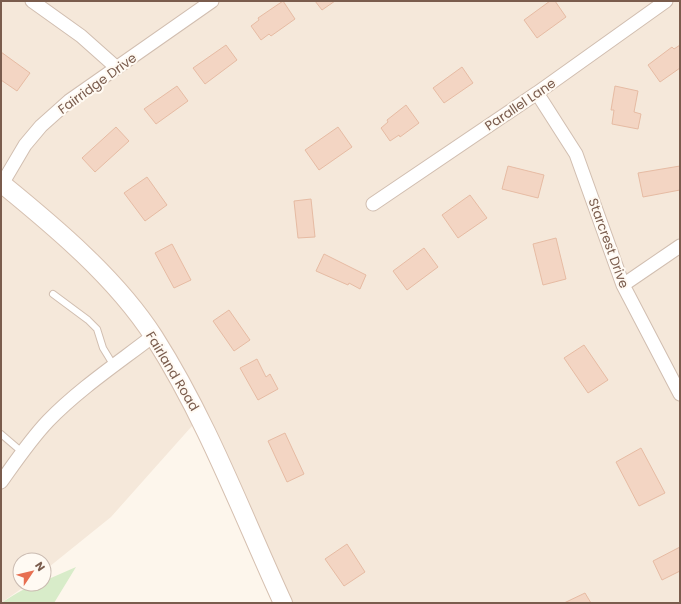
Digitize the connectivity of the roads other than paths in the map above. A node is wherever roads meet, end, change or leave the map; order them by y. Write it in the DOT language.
graph roads {
  1 [pos="32,1"];
  2 [pos="212,1"];
  3 [pos="666,1"];
  4 [pos="117,68"];
  5 [pos="537,93"];
  6 [pos="2,184"];
  7 [pos="373,204"];
  8 [pos="680,246"];
  9 [pos="623,285"];
  10 [pos="53,294"];
  11 [pos="153,336"];
  12 [pos="114,366"];
  13 [pos="680,394"];
  14 [pos="1,434"];
  15 [pos="22,452"];
  16 [pos="1,482"];
  17 [pos="283,603"];
  1 -- 4 [label="street"];
  2 -- 4 [label="street, Fairridge Drive"];
  3 -- 5 [label="street, Parallel Lane"];
  4 -- 6 [label="street, Fairridge Drive"];
  5 -- 7 [label="street, Parallel Lane"];
  5 -- 9 [label="street, Starcrest Drive"];
  6 -- 11 [label="main road, Fairland Road"];
  8 -- 9 [label="street"];
  9 -- 13 [label="street, Starcrest Drive"];
  10 -- 12 [label="lane"];
  11 -- 12 [label="street"];
  11 -- 17 [label="main road, Fairland Road"];
  12 -- 15 [label="street"];
  14 -- 15 [label="lane"];
  15 -- 16 [label="street"];
}
